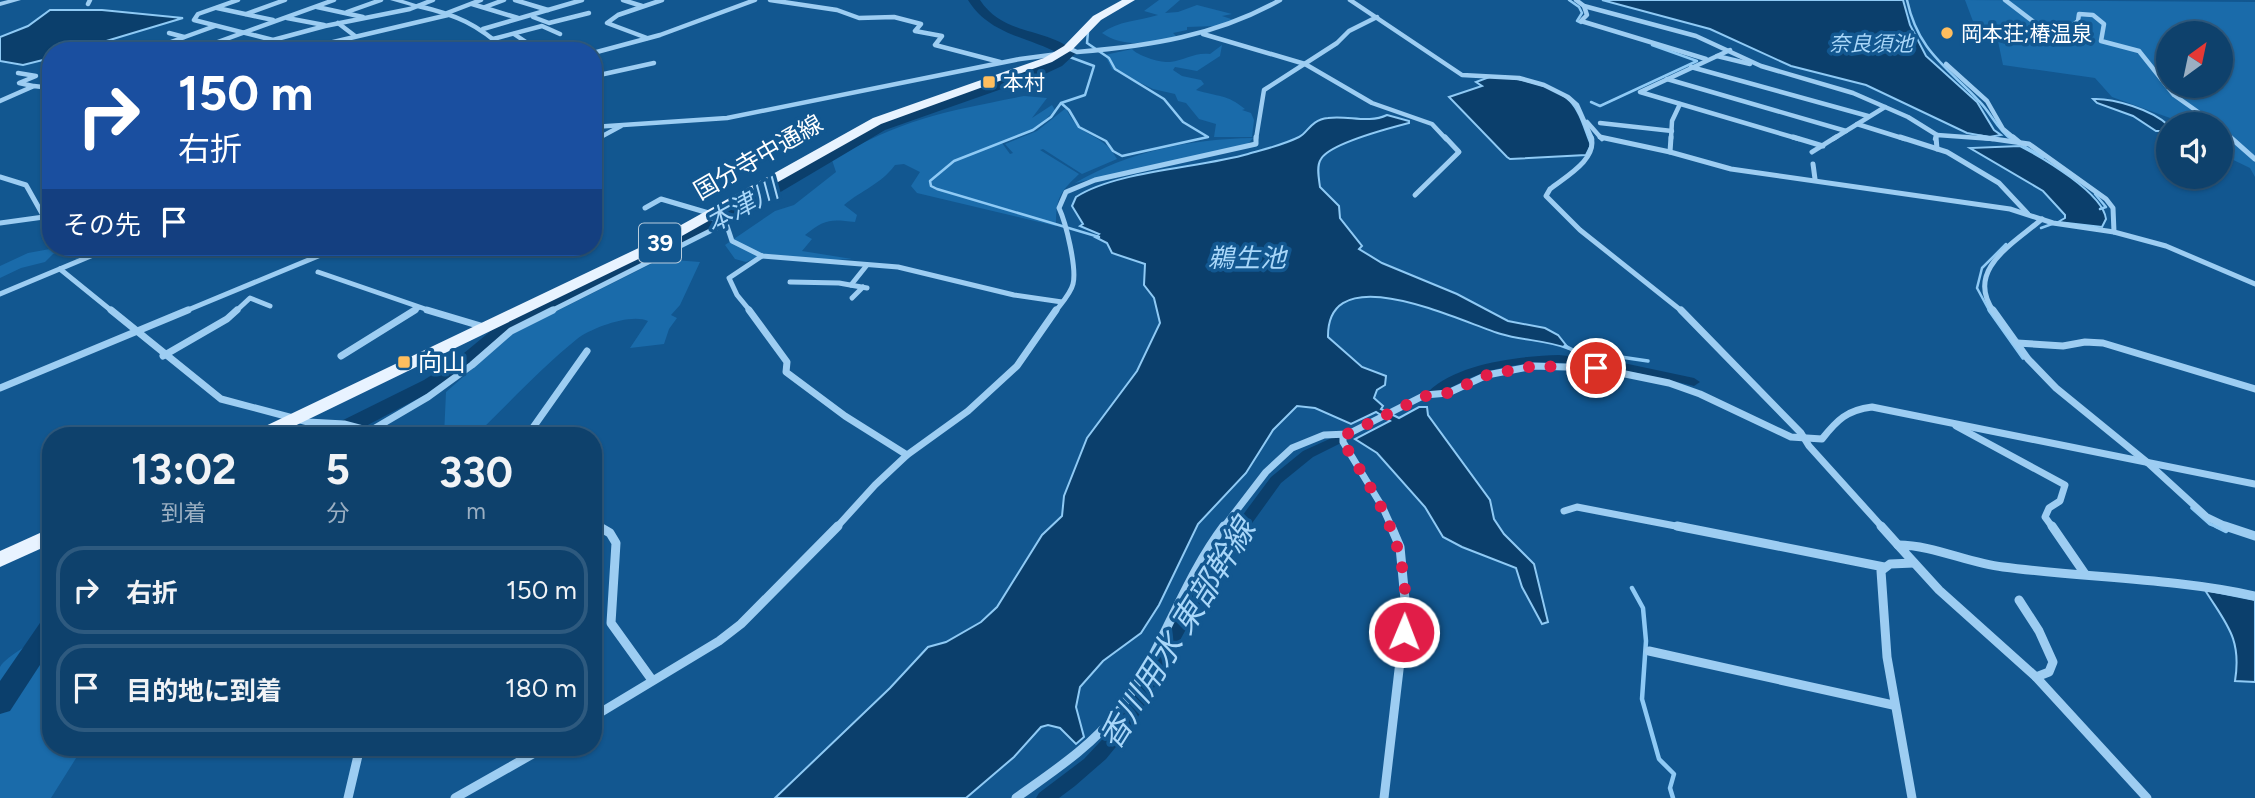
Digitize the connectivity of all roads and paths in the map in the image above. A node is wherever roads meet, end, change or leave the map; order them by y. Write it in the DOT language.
graph roads {
  1 [pos="16,0"];
  2 [pos="238,0"];
  3 [pos="285,0"];
  4 [pos="334,0"];
  5 [pos="381,0"];
  6 [pos="394,0"];
  7 [pos="433,0"];
  8 [pos="481,0"];
  9 [pos="503,0"];
  10 [pos="515,0"];
  11 [pos="565,0"];
  12 [pos="582,0"];
  13 [pos="662,0"];
  14 [pos="755,0"];
  15 [pos="770,0"];
  16 [pos="1130,0"];
  17 [pos="1280,0"];
  18 [pos="1350,0"];
  19 [pos="1576,0"];
  20 [pos="2005,0"];
  21 [pos="627,1"];
  22 [pos="574,3"];
  23 [pos="0,4"];
  24 [pos="472,4"];
  25 [pos="418,6"];
  26 [pos="643,6"];
  27 [pos="1584,6"];
  28 [pos="316,7"];
  29 [pos="484,7"];
  30 [pos="216,8"];
  31 [pos="549,11"];
  32 [pos="346,13"];
  33 [pos="589,13"];
  34 [pos="246,14"];
  35 [pos="447,14"];
  36 [pos="532,16"];
  37 [pos="287,17"];
  38 [pos="365,18"];
  39 [pos="1377,18"];
  40 [pos="520,19"];
  41 [pos="276,21"];
  42 [pos="338,23"];
  43 [pos="215,26"];
  44 [pos="325,26"];
  45 [pos="482,29"];
  46 [pos="244,32"];
  47 [pos="169,33"];
  48 [pos="514,34"];
  49 [pos="560,34"];
  50 [pos="1203,34"];
  51 [pos="355,36"];
  52 [pos="185,37"];
  53 [pos="647,38"];
  54 [pos="496,41"];
  55 [pos="171,42"];
  56 [pos="217,42"];
  57 [pos="331,42"];
  58 [pos="491,42"];
  59 [pos="526,42"];
  60 [pos="602,50"];
  61 [pos="1730,50"];
  62 [pos="1064,51"];
  63 [pos="1716,55"];
  64 [pos="1706,59"];
  65 [pos="654,63"];
  66 [pos="1002,63"];
  67 [pos="1305,64"];
  68 [pos="1946,64"];
  69 [pos="1761,66"];
  70 [pos="1691,67"];
  71 [pos="602,73"];
  72 [pos="18,74"];
  73 [pos="1666,79"];
  74 [pos="34,86"];
  75 [pos="42,87"];
  76 [pos="1,100"];
  77 [pos="1680,104"];
  78 [pos="1885,107"];
  79 [pos="2198,112"];
  80 [pos="1868,116"];
  81 [pos="1583,120"];
  82 [pos="1600,122"];
  83 [pos="1857,124"];
  84 [pos="622,125"];
  85 [pos="602,126"];
  86 [pos="1672,131"];
  87 [pos="1846,131"];
  88 [pos="1937,135"];
  89 [pos="602,136"];
  90 [pos="2233,140"];
  91 [pos="2020,142"];
  92 [pos="1823,146"];
  93 [pos="1937,149"];
  94 [pos="1670,152"];
  95 [pos="1812,152"];
  96 [pos="2255,159"];
  97 [pos="1813,164"];
  98 [pos="0,177"];
  99 [pos="1815,179"];
  100 [pos="1415,195"];
  101 [pos="645,208"];
  102 [pos="42,209"];
  103 [pos="2028,214"];
  104 [pos="42,217"];
  105 [pos="717,219"];
  106 [pos="2042,219"];
  107 [pos="4,223"];
  108 [pos="0,229"];
  109 [pos="2114,232"];
  110 [pos="91,256"];
  111 [pos="318,256"];
  112 [pos="762,256"];
  113 [pos="867,265"];
  114 [pos="60,269"];
  115 [pos="318,272"];
  116 [pos="790,282"];
  117 [pos="2255,284"];
  118 [pos="851,285"];
  119 [pos="0,294"];
  120 [pos="852,298"];
  121 [pos="1062,302"];
  122 [pos="270,306"];
  123 [pos="418,308"];
  124 [pos="484,328"];
  125 [pos="137,330"];
  126 [pos="2017,343"];
  127 [pos="587,351"];
  128 [pos="163,356"];
  129 [pos="341,356"];
  130 [pos="0,388"];
  131 [pos="2255,389"];
  132 [pos="294,419"];
  133 [pos="1948,421"];
  134 [pos="278,427"];
  135 [pos="357,427"];
  136 [pos="377,427"];
  137 [pos="533,427"];
  138 [pos="1345,435"];
  139 [pos="1805,440"];
  140 [pos="906,455"];
  141 [pos="2148,463"];
  142 [pos="2255,484"];
  143 [pos="1564,510"];
  144 [pos="602,529"];
  145 [pos="2255,536"];
  146 [pos="42,539"];
  147 [pos="1898,544"];
  148 [pos="0,560"];
  149 [pos="1914,563"];
  150 [pos="1884,567"];
  151 [pos="2085,574"];
  152 [pos="2255,596"];
  153 [pos="2019,600"];
  154 [pos="1649,651"];
  155 [pos="2035,677"];
  156 [pos="652,680"];
  157 [pos="1893,705"];
  158 [pos="602,711"];
  159 [pos="358,756"];
  160 [pos="529,756"];
  161 [pos="348,798"];
  162 [pos="455,798"];
  163 [pos="1016,798"];
  164 [pos="1384,798"];
  165 [pos="1912,798"];
  166 [pos="2147,798"];
  1 -- 23 [label="street"];
  2 -- 30 [label="street"];
  3 -- 34 [label="street"];
  4 -- 28 [label="street"];
  5 -- 32 [label="street"];
  6 -- 25 [label="street"];
  7 -- 25 [label="street"];
  8 -- 24 [label="street"];
  9 -- 29 [label="street"];
  10 -- 31 [label="street"];
  11 -- 22 [label="street"];
  12 -- 22 [label="street"];
  13 -- 26 [label="street"];
  14 -- 53 [label="street"];
  15 -- 66 [label="street"];
  16 -- 62 [label="main road, 国分寺中通線 / 39"];
  17 -- 50 [label="street"];
  18 -- 39 [label="street"];
  19 -- 27 [label="street"];
  20 -- 79 [label="street"];
  21 -- 26 [label="street"];
  22 -- 31 [label="street"];
  24 -- 29 [label="street"];
  24 -- 35 [label="street"];
  25 -- 35 [label="street"];
  25 -- 38 [label="street"];
  26 -- 53 [label="street"];
  27 -- 61 [label="street"];
  27 -- 64 [label="street"];
  28 -- 32 [label="street"];
  28 -- 37 [label="street"];
  29 -- 40 [label="street"];
  30 -- 34 [label="street"];
  30 -- 43 [label="street"];
  31 -- 36 [label="street"];
  32 -- 38 [label="street"];
  33 -- 36 [label="street"];
  34 -- 41 [label="street"];
  35 -- 45 [label="street"];
  35 -- 51 [label="street"];
  36 -- 40 [label="street"];
  37 -- 41 [label="street"];
  37 -- 44 [label="street"];
  38 -- 42 [label="street"];
  39 -- 67 [label="street"];
  39 -- 81 [label="street"];
  40 -- 45 [label="street"];
  41 -- 46 [label="street"];
  42 -- 44 [label="street"];
  42 -- 51 [label="street"];
  43 -- 46 [label="street"];
  43 -- 52 [label="street"];
  44 -- 46 [label="street"];
  45 -- 54 [label="street"];
  46 -- 56 [label="street"];
  47 -- 52 [label="street"];
  48 -- 49 [label="street"];
  48 -- 54 [label="street"];
  48 -- 59 [label="street"];
  50 -- 62 [label="street"];
  50 -- 67 [label="street"];
  51 -- 57 [label="street"];
  52 -- 55 [label="street"];
  53 -- 60 [label="street"];
  54 -- 58 [label="street"];
  61 -- 63 [label="street"];
  61 -- 69 [label="street"];
  62 -- 66 [label="street"];
  62 -- 105 [label="main road, 国分寺中通線 / 39"];
  63 -- 64 [label="street"];
  63 -- 69 [label="street"];
  64 -- 70 [label="street"];
  65 -- 71 [label="street"];
  66 -- 84 [label="street"];
  67 -- 100 [label="street"];
  67 -- 121 [label="street"];
  68 -- 91 [label="street"];
  69 -- 78 [label="street"];
  70 -- 73 [label="street"];
  70 -- 80 [label="street"];
  72 -- 74 [label="street"];
  73 -- 77 [label="street"];
  73 -- 87 [label="street"];
  74 -- 75 [label="street"];
  74 -- 76 [label="street"];
  77 -- 86 [label="street"];
  77 -- 92 [label="street"];
  78 -- 80 [label="street"];
  78 -- 88 [label="street"];
  80 -- 83 [label="street"];
  81 -- 94 [label="street"];
  81 -- 139 [label="street"];
  82 -- 86 [label="street"];
  83 -- 87 [label="street"];
  83 -- 93 [label="street"];
  84 -- 85 [label="street"];
  84 -- 89 [label="street"];
  86 -- 94 [label="street"];
  87 -- 92 [label="street"];
  88 -- 91 [label="street"];
  88 -- 93 [label="street"];
  90 -- 96 [label="street"];
  91 -- 109 [label="street"];
  92 -- 95 [label="street"];
  93 -- 103 [label="street"];
  94 -- 99 [label="street"];
  97 -- 99 [label="street"];
  98 -- 102 [label="street"];
  99 -- 103 [label="street"];
  101 -- 105 [label="street"];
  103 -- 106 [label="street"];
  104 -- 107 [label="street"];
  105 -- 112 [label="street"];
  105 -- 124 [label="main road, 国分寺中通線 / 39"];
  105 -- 136 [label="street"];
  106 -- 109 [label="street"];
  106 -- 126 [label="street"];
  107 -- 108 [label="street"];
  109 -- 117 [label="street"];
  110 -- 114 [label="street"];
  111 -- 125 [label="street"];
  112 -- 113 [label="street"];
  112 -- 140 [label="street"];
  113 -- 118 [label="street"];
  113 -- 121 [label="street"];
  114 -- 119 [label="street"];
  114 -- 125 [label="street"];
  115 -- 123 [label="street"];
  116 -- 118 [label="street"];
  118 -- 120 [label="street"];
  121 -- 140 [label="street"];
  122 -- 128 [label="street"];
  123 -- 124 [label="street"];
  123 -- 129 [label="street"];
  124 -- 132 [label="main road, 国分寺中通線 / 39"];
  125 -- 128 [label="street"];
  125 -- 130 [label="street"];
  126 -- 131 [label="street"];
  126 -- 141 [label="street"];
  127 -- 137 [label="street"];
  128 -- 132 [label="street"];
  132 -- 134 [label="main road, 国分寺中通線 / 39"];
  132 -- 135 [label="street"];
  133 -- 139 [label="street"];
  133 -- 141 [label="street"];
  133 -- 151 [label="street"];
  138 -- 139 [label="street"];
  138 -- 163 [label="street"];
  138 -- 164 [label="street"];
  139 -- 147 [label="street"];
  140 -- 156 [label="street"];
  141 -- 142 [label="street"];
  141 -- 145 [label="street"];
  143 -- 150 [label="street"];
  144 -- 156 [label="street"];
  146 -- 148 [label="main road"];
  147 -- 149 [label="street"];
  147 -- 151 [label="street"];
  149 -- 150 [label="street"];
  149 -- 155 [label="street"];
  150 -- 157 [label="street"];
  151 -- 152 [label="street"];
  153 -- 155 [label="street"];
  154 -- 157 [label="street"];
  155 -- 166 [label="street"];
  156 -- 158 [label="street"];
  157 -- 165 [label="street"];
  159 -- 161 [label="street"];
  160 -- 162 [label="street"];
}
